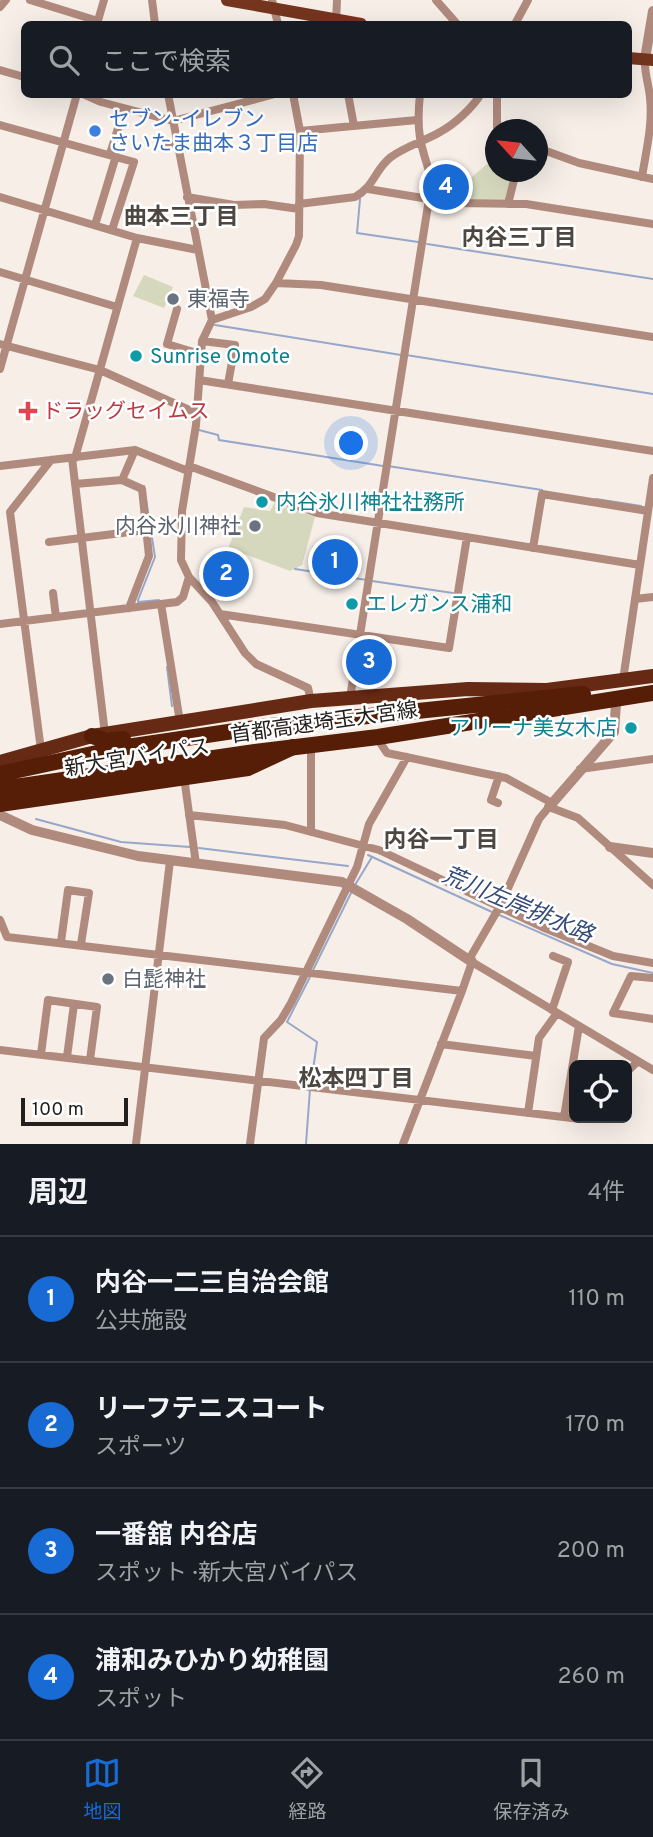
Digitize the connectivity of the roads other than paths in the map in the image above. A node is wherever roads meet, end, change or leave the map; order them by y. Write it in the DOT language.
graph roads {
  1 [pos="6,0"];
  2 [pos="30,0"];
  3 [pos="104,0"];
  4 [pos="152,0"];
  5 [pos="227,0"];
  6 [pos="337,0"];
  7 [pos="436,0"];
  8 [pos="528,0"];
  9 [pos="273,5"];
  10 [pos="0,7"];
  11 [pos="653,11"];
  12 [pos="91,21"];
  13 [pos="98,21"];
  14 [pos="155,21"];
  15 [pos="332,21"];
  16 [pos="336,21"];
  17 [pos="454,21"];
  18 [pos="517,21"];
  19 [pos="649,60"];
  20 [pos="0,70"];
  21 [pos="21,76"];
  22 [pos="76,98"];
  23 [pos="94,98"];
  24 [pos="169,98"];
  25 [pos="260,98"];
  26 [pos="294,98"];
  27 [pos="349,98"];
  28 [pos="420,98"];
  29 [pos="477,98"];
  30 [pos="497,98"];
  31 [pos="124,109"];
  32 [pos="497,119"];
  33 [pos="417,120"];
  34 [pos="173,121"];
  35 [pos="0,125"];
  36 [pos="354,126"];
  37 [pos="300,131"];
  38 [pos="158,141"];
  39 [pos="64,142"];
  40 [pos="419,142"];
  41 [pos="178,145"];
  42 [pos="548,152"];
  43 [pos="113,155"];
  44 [pos="642,177"];
  45 [pos="653,179"];
  46 [pos="514,182"];
  47 [pos="368,189"];
  48 [pos="0,197"];
  49 [pos="187,197"];
  50 [pos="429,199"];
  51 [pos="508,204"];
  52 [pos="299,207"];
  53 [pos="44,211"];
  54 [pos="653,224"];
  55 [pos="95,225"];
  56 [pos="112,230"];
  57 [pos="137,238"];
  58 [pos="198,250"];
  59 [pos="0,272"];
  60 [pos="25,280"];
  61 [pos="276,283"];
  62 [pos="412,299"];
  63 [pos="117,307"];
  64 [pos="177,309"];
  65 [pos="212,320"];
  66 [pos="653,337"];
  67 [pos="202,341"];
  68 [pos="3,345"];
  69 [pos="201,354"];
  70 [pos="0,369"];
  71 [pos="100,370"];
  72 [pos="198,380"];
  73 [pos="228,384"];
  74 [pos="394,410"];
  75 [pos="196,413"];
  76 [pos="135,450"];
  77 [pos="653,451"];
  78 [pos="74,458"];
  79 [pos="51,460"];
  80 [pos="0,466"];
  81 [pos="189,468"];
  82 [pos="653,478"];
  83 [pos="122,480"];
  84 [pos="75,484"];
  85 [pos="648,511"];
  86 [pos="377,523"];
  87 [pos="146,530"];
  88 [pos="81,537"];
  89 [pos="467,537"];
  90 [pos="49,542"];
  91 [pos="533,548"];
  92 [pos="640,565"];
  93 [pos="188,577"];
  94 [pos="53,593"];
  95 [pos="653,597"];
  96 [pos="635,599"];
  97 [pos="161,604"];
  98 [pos="129,608"];
  99 [pos="90,613"];
  100 [pos="220,614"];
  101 [pos="56,617"];
  102 [pos="24,621"];
  103 [pos="0,624"];
  104 [pos="360,635"];
  105 [pos="653,676"];
  106 [pos="624,680"];
  107 [pos="653,684"];
  108 [pos="653,693"];
  109 [pos="350,698"];
  110 [pos="653,699"];
  111 [pos="311,701"];
  112 [pos="477,703"];
  113 [pos="616,704"];
  114 [pos="180,722"];
  115 [pos="99,735"];
  116 [pos="382,744"];
  117 [pos="293,747"];
  118 [pos="41,750"];
  119 [pos="311,753"];
  120 [pos="407,757"];
  121 [pos="653,758"];
  122 [pos="0,762"];
  123 [pos="580,769"];
  124 [pos="183,771"];
  125 [pos="0,774"];
  126 [pos="499,776"];
  127 [pos="0,789"];
  128 [pos="20,796"];
  129 [pos="0,802"];
  130 [pos="498,803"];
  131 [pos="551,805"];
  132 [pos="189,815"];
  133 [pos="3,817"];
  134 [pos="311,832"];
  135 [pos="610,847"];
  136 [pos="363,849"];
  137 [pos="653,853"];
  138 [pos="170,861"];
  139 [pos="196,864"];
  140 [pos="653,886"];
  141 [pos="352,887"];
  142 [pos="497,911"];
  143 [pos="0,920"];
  144 [pos="61,942"];
  145 [pos="81,944"];
  146 [pos="159,954"];
  147 [pos="553,956"];
  148 [pos="472,962"];
  149 [pos="653,963"];
  150 [pos="311,972"];
  151 [pos="653,978"];
  152 [pos="461,991"];
  153 [pos="74,1004"];
  154 [pos="555,1012"];
  155 [pos="653,1019"];
  156 [pos="579,1026"];
  157 [pos="441,1044"];
  158 [pos="0,1050"];
  159 [pos="41,1054"];
  160 [pos="536,1056"];
  161 [pos="67,1057"];
  162 [pos="90,1060"];
  163 [pos="637,1062"];
  164 [pos="146,1066"];
  165 [pos="632,1067"];
  166 [pos="653,1070"];
  167 [pos="258,1081"];
  168 [pos="419,1101"];
  169 [pos="528,1113"];
  170 [pos="564,1117"];
  171 [pos="569,1118"];
  172 [pos="136,1144"];
  173 [pos="250,1144"];
  174 [pos="403,1144"];
  1 -- 10 [label="street"];
  2 -- 12 [label="street"];
  3 -- 13 [label="street"];
  4 -- 14 [label="street"];
  5 -- 9 [label="main road"];
  6 -- 16 [label="street"];
  7 -- 17 [label="street"];
  8 -- 18 [label="street"];
  9 -- 15 [label="main road"];
  11 -- 19 [label="street"];
  19 -- 44 [label="street"];
  20 -- 21 [label="street"];
  22 -- 39 [label="street"];
  23 -- 31 [label="street"];
  24 -- 34 [label="street"];
  25 -- 34 [label="street"];
  26 -- 37 [label="street"];
  27 -- 36 [label="street"];
  28 -- 33 [label="street"];
  29 -- 40 [label="street"];
  30 -- 32 [label="street"];
  31 -- 34 [label="street"];
  31 -- 43 [label="street"];
  33 -- 36 [label="street"];
  33 -- 40 [label="street"];
  34 -- 41 [label="street"];
  35 -- 39 [label="street"];
  36 -- 37 [label="street"];
  37 -- 52 [label="street"];
  38 -- 41 [label="street"];
  39 -- 43 [label="street"];
  39 -- 53 [label="street"];
  40 -- 47 [label="street"];
  40 -- 50 [label="street"];
  41 -- 49 [label="street"];
  42 -- 44 [label="street"];
  43 -- 55 [label="street"];
  43 -- 56 [label="street"];
  44 -- 45 [label="street"];
  46 -- 51 [label="street"];
  47 -- 50 [label="street"];
  47 -- 52 [label="street"];
  48 -- 53 [label="street"];
  49 -- 52 [label="street"];
  49 -- 58 [label="street"];
  50 -- 51 [label="street"];
  50 -- 62 [label="street"];
  51 -- 54 [label="street"];
  52 -- 61 [label="street"];
  53 -- 55 [label="street"];
  53 -- 60 [label="street"];
  55 -- 56 [label="street"];
  56 -- 57 [label="street"];
  57 -- 58 [label="street"];
  57 -- 63 [label="street"];
  58 -- 65 [label="street"];
  59 -- 60 [label="street"];
  60 -- 63 [label="street"];
  60 -- 68 [label="street"];
  61 -- 62 [label="street"];
  61 -- 65 [label="street"];
  62 -- 66 [label="street"];
  62 -- 74 [label="street"];
  63 -- 71 [label="street"];
  64 -- 69 [label="street"];
  65 -- 67 [label="street"];
  67 -- 69 [label="street"];
  67 -- 73 [label="street"];
  68 -- 70 [label="street"];
  68 -- 71 [label="street"];
  69 -- 72 [label="street"];
  71 -- 75 [label="street"];
  71 -- 78 [label="street"];
  72 -- 73 [label="street"];
  72 -- 75 [label="street"];
  73 -- 74 [label="street"];
  74 -- 77 [label="street"];
  74 -- 86 [label="street"];
  75 -- 81 [label="street"];
  76 -- 78 [label="street"];
  76 -- 81 [label="street"];
  76 -- 83 [label="street"];
  78 -- 79 [label="street"];
  78 -- 84 [label="street"];
  79 -- 80 [label="street"];
  79 -- 102 [label="street"];
  81 -- 86 [label="street"];
  81 -- 93 [label="street"];
  82 -- 85 [label="street"];
  83 -- 84 [label="street"];
  83 -- 87 [label="street"];
  84 -- 88 [label="street"];
  85 -- 91 [label="street"];
  85 -- 92 [label="street"];
  86 -- 89 [label="street"];
  86 -- 104 [label="street"];
  87 -- 88 [label="street"];
  87 -- 98 [label="street"];
  88 -- 90 [label="street"];
  88 -- 99 [label="street"];
  89 -- 91 [label="street"];
  89 -- 104 [label="street"];
  91 -- 92 [label="street"];
  92 -- 96 [label="street"];
  93 -- 97 [label="street"];
  93 -- 100 [label="street"];
  94 -- 101 [label="street"];
  95 -- 96 [label="street"];
  96 -- 106 [label="street"];
  97 -- 98 [label="street"];
  97 -- 114 [label="street"];
  98 -- 99 [label="street"];
  99 -- 101 [label="street"];
  99 -- 115 [label="street"];
  100 -- 104 [label="street"];
  100 -- 111 [label="street"];
  101 -- 102 [label="street"];
  102 -- 103 [label="street"];
  102 -- 118 [label="street"];
  104 -- 109 [label="street"];
  105 -- 106 [label="highway, 新大宮バイパス"];
  106 -- 109 [label="highway, 新大宮バイパス"];
  107 -- 112 [label="highway, 首都高速埼玉大宮線"];
  108 -- 117 [label="highway, 首都高速埼玉大宮線"];
  109 -- 111 [label="highway, 新大宮バイパス"];
  110 -- 113 [label="highway, 新大宮バイパス"];
  111 -- 114 [label="highway, 新大宮バイパス"];
  112 -- 115 [label="highway"];
  112 -- 125 [label="highway, 首都高速埼玉大宮線"];
  113 -- 116 [label="highway, 新大宮バイパス"];
  113 -- 123 [label="street"];
  114 -- 115 [label="highway, 新大宮バイパス"];
  115 -- 118 [label="highway, 新大宮バイパス"];
  116 -- 119 [label="highway, 新大宮バイパス"];
  116 -- 120 [label="street"];
  117 -- 127 [label="highway, 首都高速埼玉大宮線, bridge"];
  117 -- 129 [label="highway, bridge"];
  118 -- 122 [label="highway, 新大宮バイパス"];
  119 -- 124 [label="highway, 新大宮バイパス"];
  119 -- 134 [label="street"];
  120 -- 126 [label="street"];
  120 -- 136 [label="street"];
  121 -- 123 [label="street"];
  123 -- 131 [label="street"];
  124 -- 128 [label="highway, 新大宮バイパス"];
  124 -- 132 [label="street"];
  126 -- 130 [label="street"];
  126 -- 131 [label="street"];
  128 -- 129 [label="highway, 新大宮バイパス"];
  128 -- 133 [label="street"];
  131 -- 135 [label="street"];
  131 -- 142 [label="street"];
  132 -- 134 [label="street"];
  132 -- 139 [label="street"];
  133 -- 138 [label="street"];
  134 -- 136 [label="street"];
  135 -- 137 [label="street"];
  135 -- 140 [label="street"];
  136 -- 141 [label="street"];
  136 -- 142 [label="street"];
  138 -- 139 [label="street"];
  138 -- 146 [label="street"];
  139 -- 141 [label="street"];
  141 -- 148 [label="street"];
  141 -- 150 [label="street"];
  142 -- 148 [label="street"];
  142 -- 149 [label="street"];
  143 -- 144 [label="street"];
  144 -- 145 [label="street"];
  144 -- 145 [label="street"];
  145 -- 146 [label="street"];
  146 -- 150 [label="street"];
  146 -- 164 [label="street"];
  147 -- 154 [label="street"];
  148 -- 152 [label="street"];
  148 -- 154 [label="street"];
  150 -- 152 [label="street"];
  150 -- 167 [label="street"];
  151 -- 155 [label="street"];
  152 -- 157 [label="street"];
  153 -- 159 [label="street"];
  153 -- 161 [label="street"];
  153 -- 162 [label="street"];
  154 -- 156 [label="street"];
  154 -- 160 [label="street"];
  156 -- 163 [label="street"];
  156 -- 170 [label="street"];
  157 -- 160 [label="street"];
  157 -- 168 [label="street"];
  158 -- 159 [label="street"];
  159 -- 161 [label="street"];
  160 -- 169 [label="street"];
  161 -- 162 [label="street"];
  162 -- 164 [label="street"];
  163 -- 165 [label="street"];
  163 -- 166 [label="street"];
  164 -- 167 [label="street"];
  164 -- 172 [label="street"];
  167 -- 168 [label="street"];
  167 -- 173 [label="street"];
  168 -- 169 [label="street"];
  168 -- 174 [label="street"];
  169 -- 170 [label="street"];
  170 -- 171 [label="street"];
}
